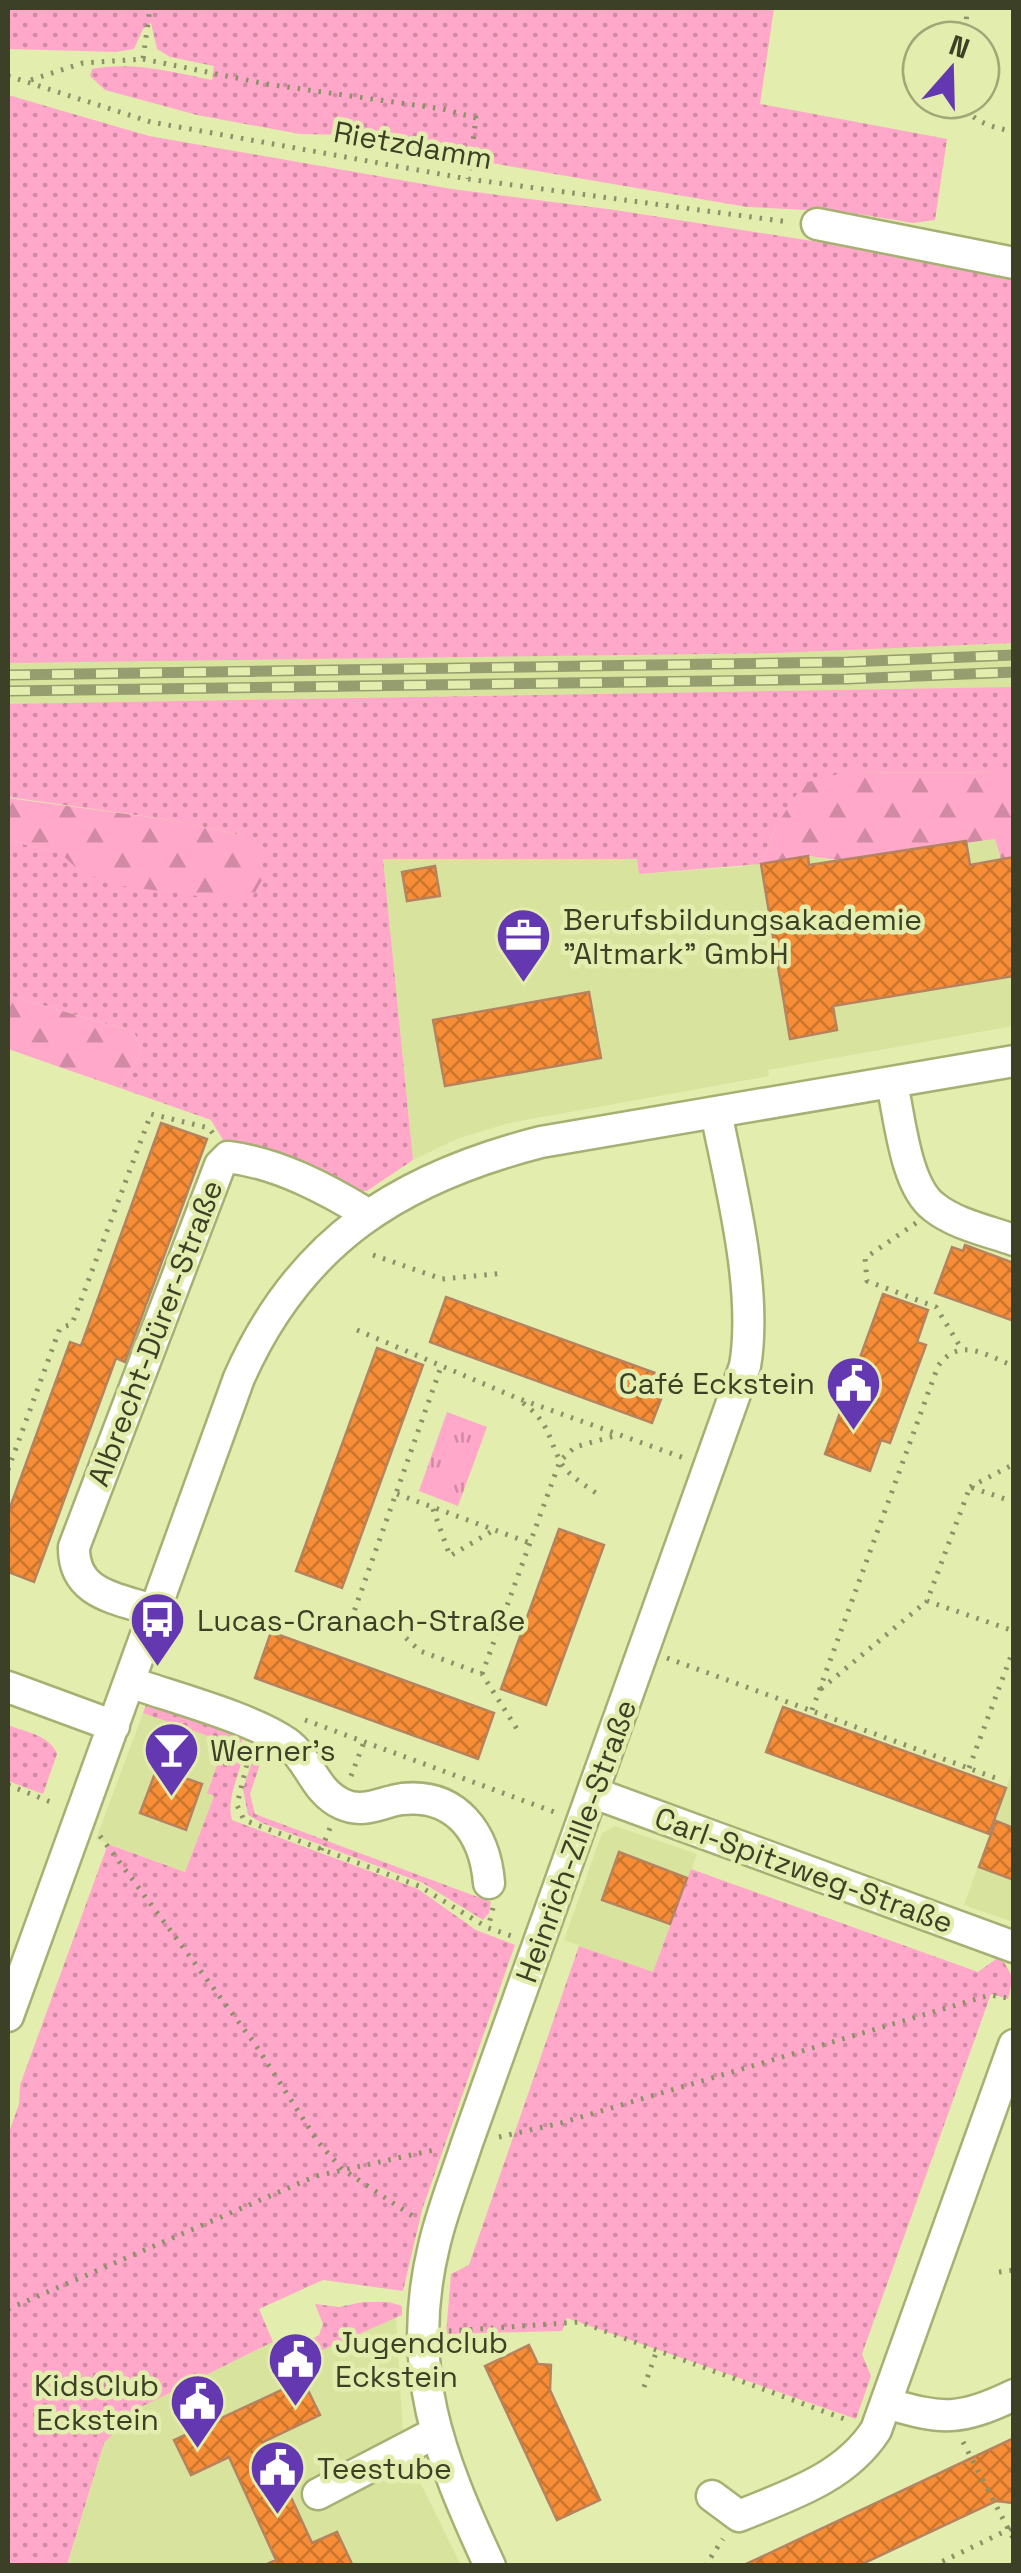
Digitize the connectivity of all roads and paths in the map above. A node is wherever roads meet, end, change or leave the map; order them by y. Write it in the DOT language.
graph roads {
  1 [pos="150,8"];
  2 [pos="143,59"];
  3 [pos="8,76"];
  4 [pos="28,81"];
  5 [pos="977,120"];
  6 [pos="1014,132"];
  7 [pos="468,179"];
  8 [pos="817,224"];
  9 [pos="1014,263"];
  10 [pos="1014,1061"];
  11 [pos="892,1084"];
  12 [pos="716,1112"];
  13 [pos="228,1158"];
  14 [pos="369,1216"];
  15 [pos="959,1220"];
  16 [pos="1014,1240"];
  17 [pos="372,1254"];
  18 [pos="506,1273"];
  19 [pos="356,1330"];
  20 [pos="961,1348"];
  21 [pos="442,1364"];
  22 [pos="1014,1366"];
  23 [pos="517,1398"];
  24 [pos="620,1435"];
  25 [pos="560,1462"];
  26 [pos="1014,1464"];
  27 [pos="711,1467"];
  28 [pos="8,1470"];
  29 [pos="970,1487"];
  30 [pos="596,1493"];
  31 [pos="397,1494"];
  32 [pos="1014,1502"];
  33 [pos="432,1507"];
  34 [pos="494,1530"];
  35 [pos="530,1543"];
  36 [pos="926,1602"];
  37 [pos="155,1611"];
  38 [pos="351,1620"];
  39 [pos="1014,1631"];
  40 [pos="406,1638"];
  41 [pos="1014,1648"];
  42 [pos="646,1650"];
  43 [pos="482,1674"];
  44 [pos="129,1682"];
  45 [pos="8,1686"];
  46 [pos="819,1691"];
  47 [pos="812,1710"];
  48 [pos="298,1718"];
  49 [pos="114,1726"];
  50 [pos="257,1728"];
  51 [pos="517,1729"];
  52 [pos="970,1768"];
  53 [pos="1001,1780"];
  54 [pos="8,1786"];
  55 [pos="594,1793"];
  56 [pos="80,1812"];
  57 [pos="582,1823"];
  58 [pos="489,1883"];
  59 [pos="488,1928"];
  60 [pos="538,1945"];
  61 [pos="1014,1947"];
  62 [pos="1014,1999"];
  63 [pos="8,2016"];
  64 [pos="1014,2045"];
  65 [pos="468,2144"];
  66 [pos="342,2169"];
  67 [pos="437,2233"];
  68 [pos="1014,2270"];
  69 [pos="999,2272"];
  70 [pos="8,2309"];
  71 [pos="424,2332"];
  72 [pos="657,2350"];
  73 [pos="644,2387"];
  74 [pos="1014,2395"];
  75 [pos="881,2417"];
  76 [pos="950,2417"];
  77 [pos="435,2433"];
  78 [pos="318,2494"];
  79 [pos="712,2496"];
  80 [pos="1011,2528"];
  81 [pos="1014,2540"];
  82 [pos="490,2566"];
  83 [pos="932,2566"];
  1 -- 2 [label="path"];
  2 -- 4 [label="path"];
  2 -- 7 [label="path"];
  3 -- 4 [label="path, Rietzdamm"];
  4 -- 7 [label="path, Rietzdamm"];
  5 -- 6 [label="path"];
  7 -- 8 [label="path, Rietzdamm"];
  8 -- 9 [label="street"];
  10 -- 11 [label="street"];
  11 -- 12 [label="street"];
  11 -- 15 [label="street"];
  12 -- 14 [label="street"];
  12 -- 27 [label="street, Heinrich-Zille-Straße"];
  13 -- 14 [label="street, Albrecht-Dürer-Straße"];
  13 -- 28 [label="path"];
  13 -- 37 [label="street, Albrecht-Dürer-Straße"];
  14 -- 37 [label="street"];
  15 -- 16 [label="street"];
  15 -- 20 [label="path"];
  17 -- 18 [label="path"];
  19 -- 21 [label="path"];
  20 -- 22 [label="path"];
  20 -- 46 [label="path"];
  21 -- 23 [label="path"];
  21 -- 31 [label="path"];
  23 -- 24 [label="path"];
  23 -- 25 [label="path"];
  24 -- 25 [label="path"];
  24 -- 27 [label="path"];
  25 -- 30 [label="path"];
  25 -- 35 [label="path"];
  26 -- 29 [label="path"];
  27 -- 42 [label="street, Heinrich-Zille-Straße"];
  29 -- 32 [label="path"];
  29 -- 36 [label="path"];
  31 -- 33 [label="path"];
  31 -- 38 [label="path"];
  33 -- 34 [label="path"];
  33 -- 34 [label="path"];
  34 -- 35 [label="path"];
  35 -- 43 [label="path"];
  36 -- 39 [label="path"];
  36 -- 46 [label="path"];
  37 -- 44 [label="street"];
  40 -- 43 [label="path"];
  41 -- 52 [label="path"];
  42 -- 47 [label="path"];
  42 -- 55 [label="street, Heinrich-Zille-Straße"];
  43 -- 51 [label="path"];
  44 -- 49 [label="street"];
  44 -- 50 [label="street"];
  45 -- 49 [label="street"];
  46 -- 47 [label="path"];
  47 -- 52 [label="path"];
  48 -- 57 [label="path"];
  49 -- 56 [label="street"];
  50 -- 58 [label="street"];
  50 -- 59 [label="path"];
  52 -- 53 [label="path"];
  54 -- 56 [label="path"];
  55 -- 57 [label="street, Heinrich-Zille-Straße"];
  55 -- 61 [label="street, Carl-Spitzweg-Straße"];
  56 -- 63 [label="street"];
  56 -- 66 [label="path"];
  57 -- 60 [label="street, Heinrich-Zille-Straße"];
  58 -- 59 [label="path"];
  59 -- 60 [label="path"];
  60 -- 65 [label="street, Heinrich-Zille-Straße"];
  62 -- 65 [label="path"];
  64 -- 75 [label="street"];
  65 -- 66 [label="path"];
  65 -- 67 [label="street, Heinrich-Zille-Straße"];
  66 -- 67 [label="path"];
  66 -- 70 [label="path"];
  67 -- 71 [label="street, Heinrich-Zille-Straße"];
  68 -- 69 [label="path"];
  71 -- 72 [label="path"];
  71 -- 77 [label="street, Heinrich-Zille-Straße"];
  72 -- 73 [label="path"];
  72 -- 75 [label="path"];
  74 -- 76 [label="street"];
  75 -- 76 [label="street"];
  75 -- 79 [label="street"];
  76 -- 80 [label="path"];
  77 -- 78 [label="street"];
  77 -- 82 [label="street, Heinrich-Zille-Straße"];
  80 -- 81 [label="path"];
  80 -- 83 [label="path"];
}
